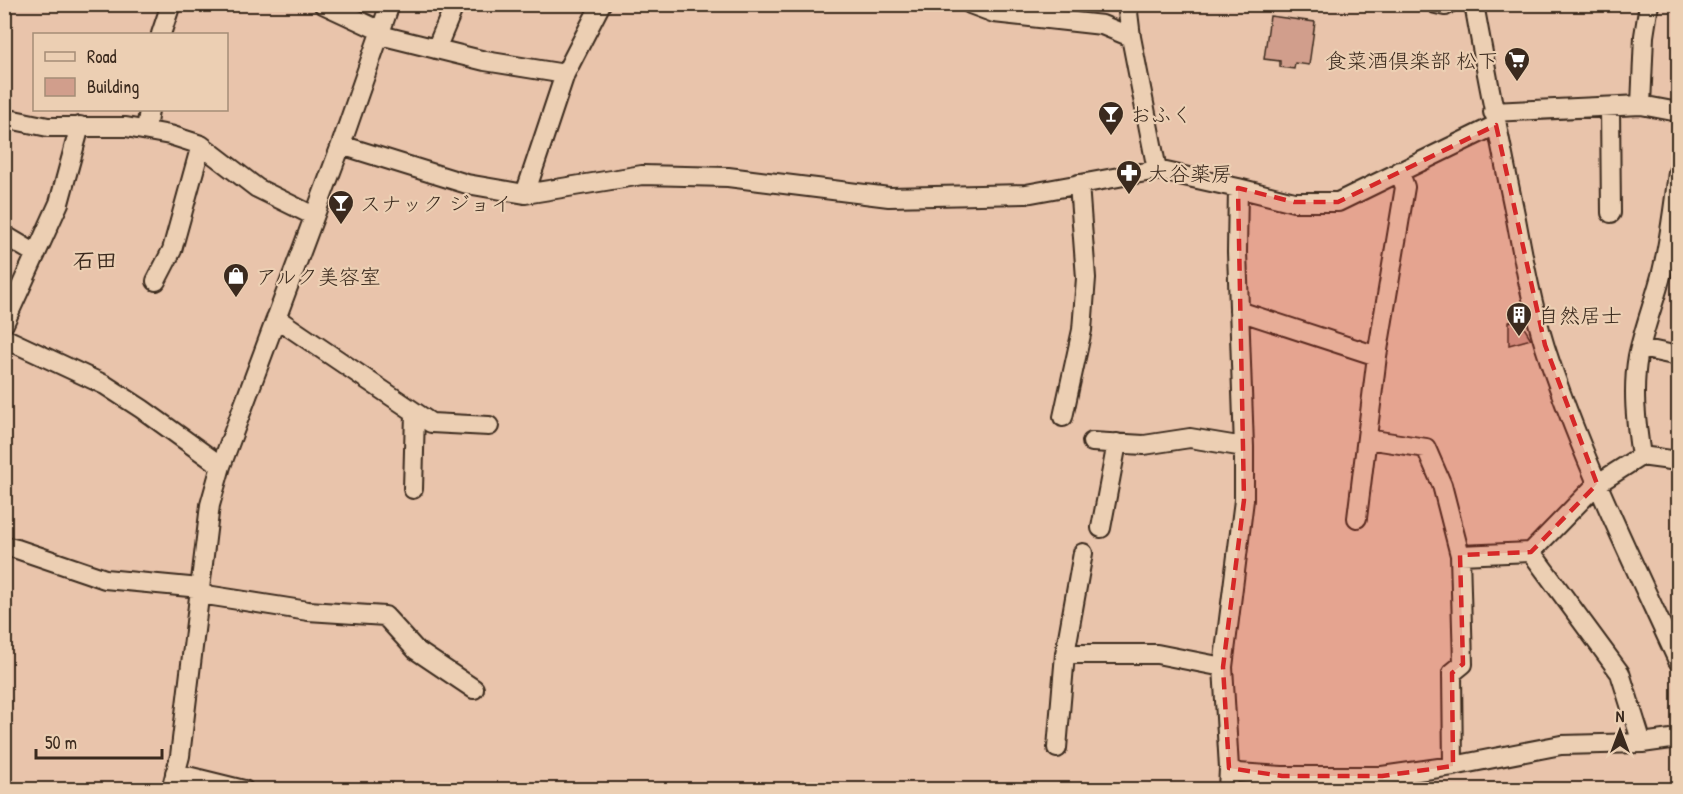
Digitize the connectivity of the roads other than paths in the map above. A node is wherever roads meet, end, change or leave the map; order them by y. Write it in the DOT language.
graph roads {
  1 [pos="171,4"];
  2 [pos="323,4"];
  3 [pos="390,4"];
  4 [pos="455,4"];
  5 [pos="601,4"];
  6 [pos="970,4"];
  7 [pos="1127,4"];
  8 [pos="1436,4"];
  9 [pos="1448,4"];
  10 [pos="1474,4"];
  11 [pos="1649,4"];
  12 [pos="1054,12"];
  13 [pos="161,33"];
  14 [pos="380,33"];
  15 [pos="1131,37"];
  16 [pos="436,50"];
  17 [pos="565,74"];
  18 [pos="1641,105"];
  19 [pos="1610,107"];
  20 [pos="149,111"];
  21 [pos="1678,112"];
  22 [pos="4,118"];
  23 [pos="1495,118"];
  24 [pos="80,126"];
  25 [pos="146,130"];
  26 [pos="201,145"];
  27 [pos="341,146"];
  28 [pos="1157,170"];
  29 [pos="1399,171"];
  30 [pos="1678,172"];
  31 [pos="1079,184"];
  32 [pos="1238,188"];
  33 [pos="525,194"];
  34 [pos="1611,213"];
  35 [pos="314,216"];
  36 [pos="1674,234"];
  37 [pos="4,235"];
  38 [pos="36,254"];
  39 [pos="156,281"];
  40 [pos="1239,311"];
  41 [pos="276,318"];
  42 [pos="4,324"];
  43 [pos="4,338"];
  44 [pos="1641,348"];
  45 [pos="1377,356"];
  46 [pos="1678,356"];
  47 [pos="415,413"];
  48 [pos="1063,417"];
  49 [pos="489,426"];
  50 [pos="1367,439"];
  51 [pos="1092,442"];
  52 [pos="1118,443"];
  53 [pos="1244,447"];
  54 [pos="1641,456"];
  55 [pos="1678,461"];
  56 [pos="221,466"];
  57 [pos="1597,484"];
  58 [pos="413,489"];
  59 [pos="1357,518"];
  60 [pos="1101,528"];
  61 [pos="4,546"];
  62 [pos="1531,552"];
  63 [pos="1083,553"];
  64 [pos="1460,555"];
  65 [pos="200,591"];
  66 [pos="1065,654"];
  67 [pos="1678,661"];
  68 [pos="1223,667"];
  69 [pos="474,689"];
  70 [pos="1678,738"];
  71 [pos="1642,743"];
  72 [pos="1057,748"];
  73 [pos="1453,766"];
  74 [pos="1229,768"];
  75 [pos="173,781"];
  76 [pos="244,789"];
  77 [pos="1228,789"];
  1 -- 13 [label="street"];
  2 -- 14 [label="street"];
  3 -- 14 [label="street"];
  4 -- 16 [label="street"];
  5 -- 17 [label="street"];
  6 -- 12 [label="street"];
  7 -- 15 [label="street"];
  8 -- 9 [label="street"];
  10 -- 23 [label="street"];
  11 -- 18 [label="street"];
  12 -- 15 [label="street"];
  14 -- 16 [label="street"];
  14 -- 27 [label="street"];
  15 -- 28 [label="street"];
  16 -- 17 [label="street"];
  17 -- 33 [label="street"];
  18 -- 19 [label="street"];
  18 -- 21 [label="street"];
  19 -- 23 [label="street"];
  19 -- 34 [label="street"];
  20 -- 25 [label="street"];
  22 -- 24 [label="street"];
  23 -- 29 [label="street"];
  23 -- 57 [label="street"];
  24 -- 25 [label="street"];
  24 -- 38 [label="street"];
  25 -- 26 [label="street"];
  26 -- 35 [label="street"];
  26 -- 39 [label="street"];
  27 -- 33 [label="street"];
  27 -- 35 [label="street"];
  28 -- 31 [label="street"];
  28 -- 32 [label="street"];
  29 -- 32 [label="street"];
  29 -- 45 [label="street"];
  30 -- 36 [label="street"];
  31 -- 33 [label="street"];
  31 -- 48 [label="street"];
  32 -- 40 [label="street"];
  35 -- 41 [label="street"];
  36 -- 44 [label="street"];
  37 -- 38 [label="street"];
  38 -- 42 [label="street"];
  40 -- 45 [label="street"];
  40 -- 53 [label="street"];
  41 -- 47 [label="street"];
  41 -- 56 [label="street"];
  43 -- 56 [label="street"];
  44 -- 46 [label="street"];
  44 -- 54 [label="street"];
  45 -- 50 [label="street"];
  47 -- 49 [label="street"];
  47 -- 58 [label="street"];
  50 -- 59 [label="street"];
  50 -- 64 [label="street"];
  51 -- 52 [label="street"];
  52 -- 53 [label="street"];
  52 -- 60 [label="street"];
  53 -- 68 [label="street"];
  54 -- 55 [label="street"];
  54 -- 57 [label="street"];
  56 -- 65 [label="street"];
  57 -- 62 [label="street"];
  57 -- 67 [label="street"];
  61 -- 65 [label="street"];
  62 -- 64 [label="street"];
  62 -- 71 [label="street"];
  63 -- 66 [label="street"];
  64 -- 73 [label="street"];
  65 -- 69 [label="street"];
  65 -- 75 [label="street"];
  66 -- 68 [label="street"];
  66 -- 72 [label="street"];
  68 -- 74 [label="street"];
  70 -- 71 [label="street"];
  71 -- 73 [label="street"];
  73 -- 74 [label="street"];
  74 -- 77 [label="street"];
  75 -- 76 [label="street"];
}
